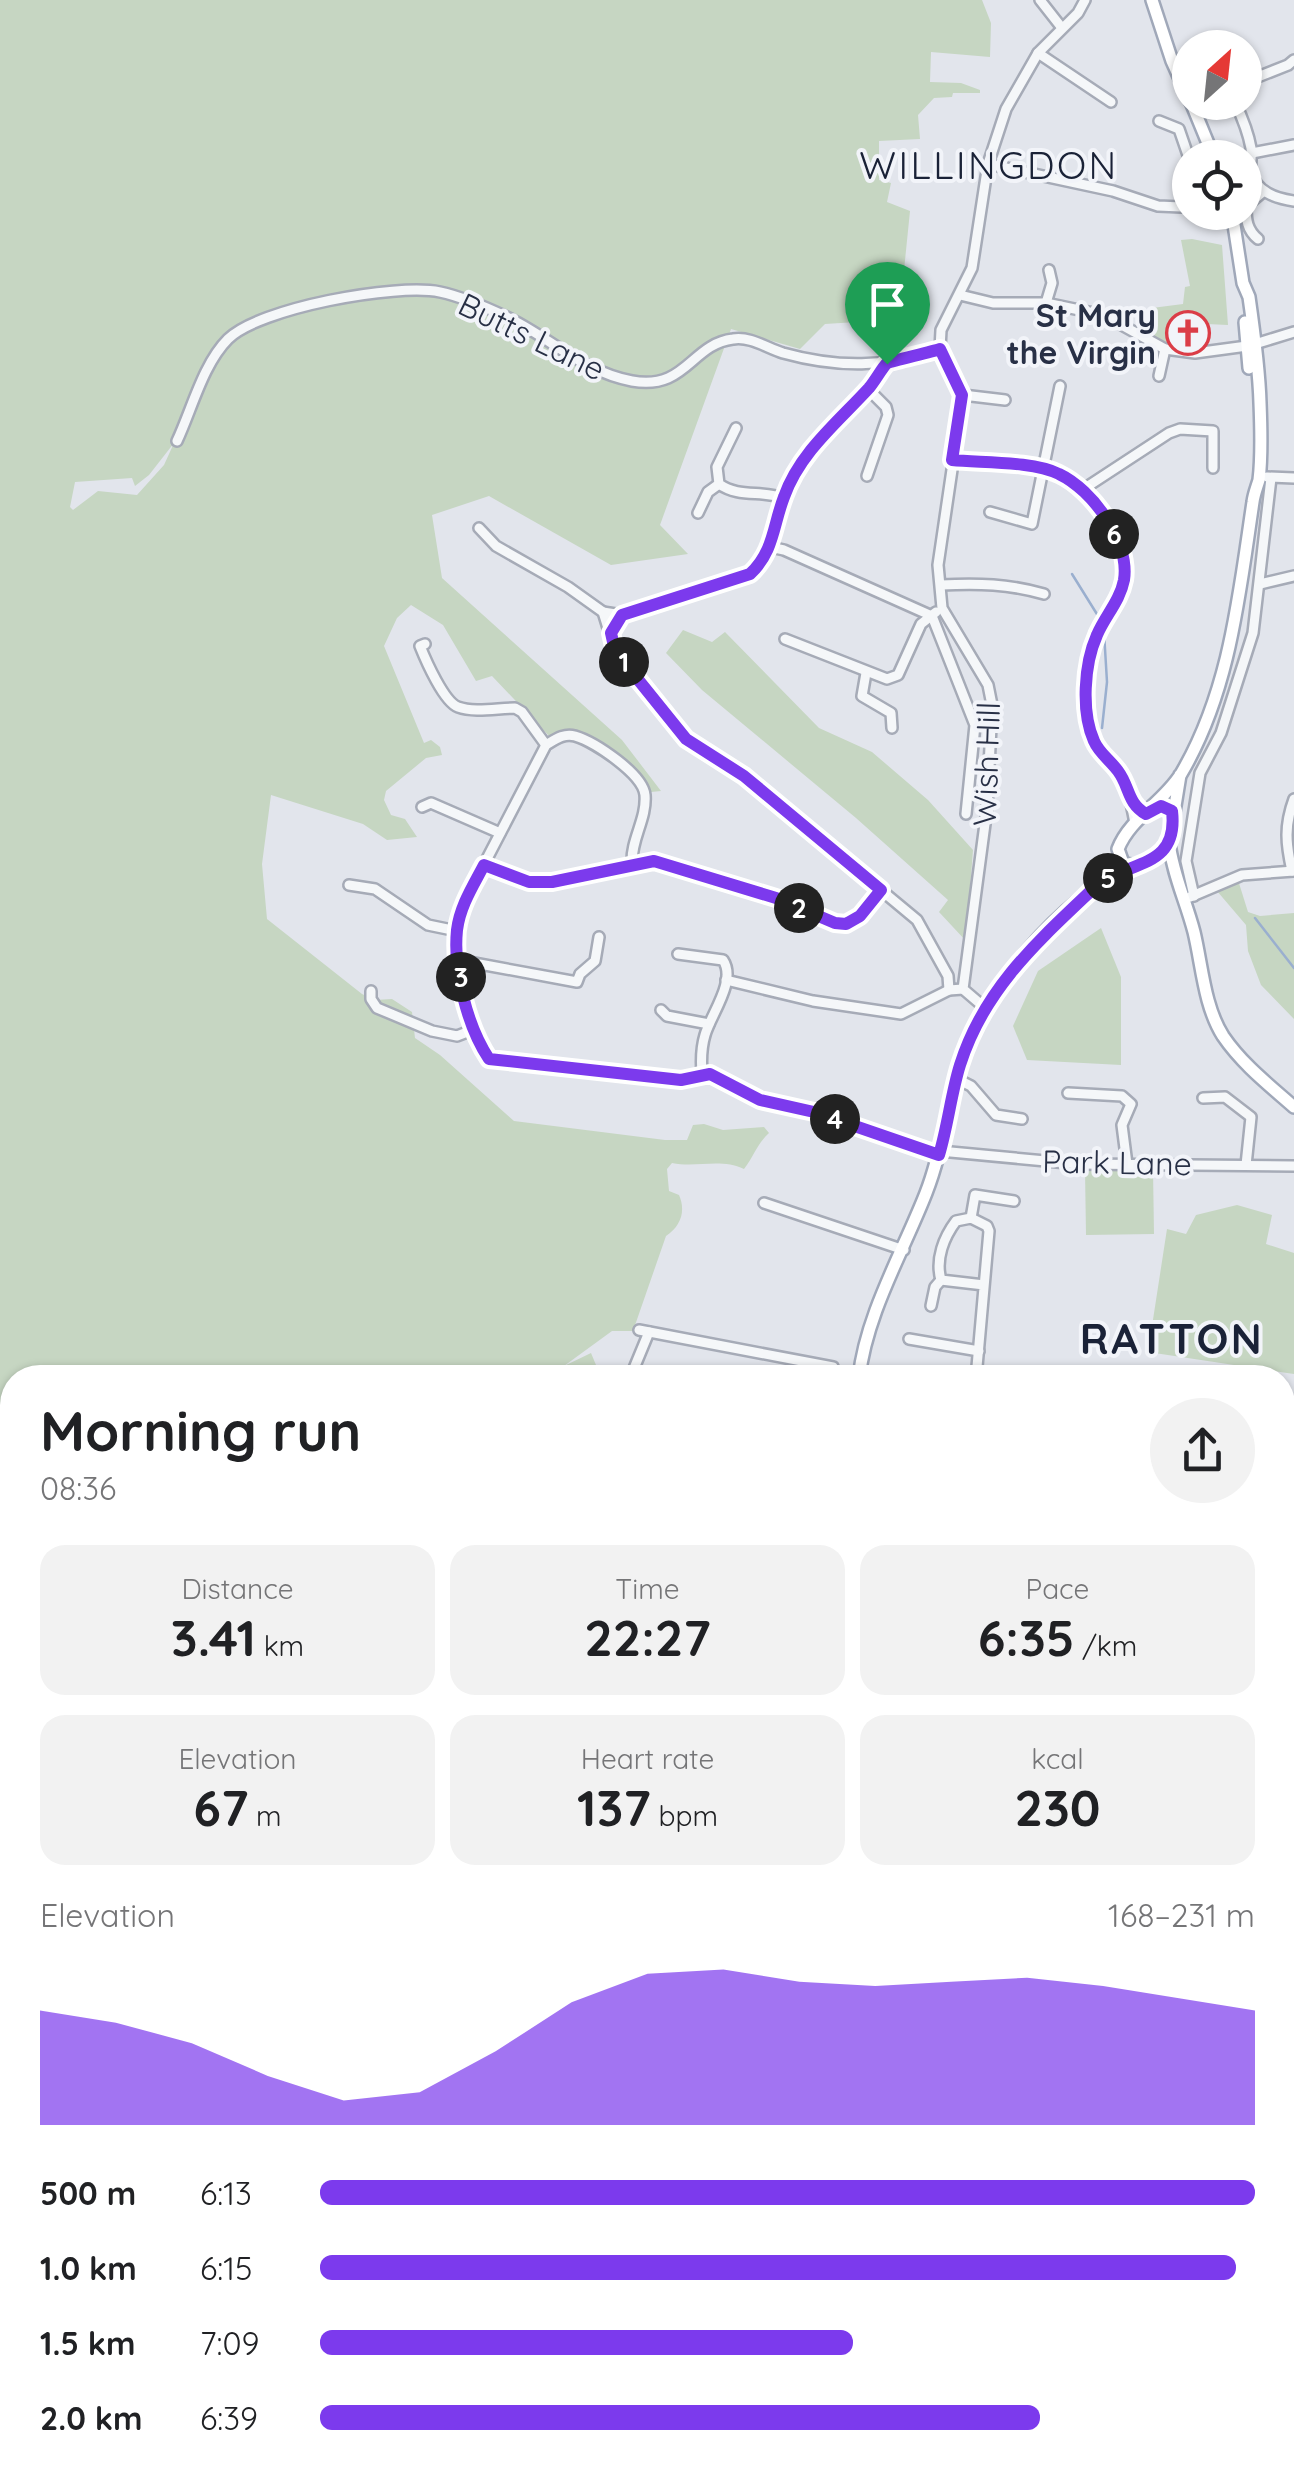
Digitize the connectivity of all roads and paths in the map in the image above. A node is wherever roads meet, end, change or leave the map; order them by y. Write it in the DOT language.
graph roads {
  1 [pos="1040,0"];
  2 [pos="1085,0"];
  3 [pos="1152,0"];
  4 [pos="1062,28"];
  5 [pos="1038,54"];
  6 [pos="1294,60"];
  7 [pos="1172,62"];
  8 [pos="1262,74"];
  9 [pos="1111,102"];
  10 [pos="1159,121"];
  11 [pos="1183,140"];
  12 [pos="1294,145"];
  13 [pos="1262,151"];
  14 [pos="988,164"];
  15 [pos="1264,190"];
  16 [pos="1294,201"];
  17 [pos="1172,207"];
  18 [pos="1235,230"];
  19 [pos="1258,240"];
  20 [pos="1049,270"];
  21 [pos="960,295"];
  22 [pos="1046,303"];
  23 [pos="1294,332"];
  24 [pos="1252,345"];
  25 [pos="940,349"];
  26 [pos="1165,349"];
  27 [pos="887,364"];
  28 [pos="1159,376"];
  29 [pos="1060,386"];
  30 [pos="868,390"];
  31 [pos="962,395"];
  32 [pos="1005,400"];
  33 [pos="736,428"];
  34 [pos="177,441"];
  35 [pos="952,460"];
  36 [pos="1213,468"];
  37 [pos="1042,469"];
  38 [pos="867,476"];
  39 [pos="1265,477"];
  40 [pos="1294,478"];
  41 [pos="719,484"];
  42 [pos="1082,490"];
  43 [pos="1253,496"];
  44 [pos="783,498"];
  45 [pos="990,512"];
  46 [pos="698,513"];
  47 [pos="479,528"];
  48 [pos="770,547"];
  49 [pos="1294,576"];
  50 [pos="1260,584"];
  51 [pos="941,586"];
  52 [pos="1044,594"];
  53 [pos="942,608"];
  54 [pos="603,612"];
  55 [pos="622,615"];
  56 [pos="932,616"];
  57 [pos="611,633"];
  58 [pos="785,639"];
  59 [pos="425,644"];
  60 [pos="866,672"];
  61 [pos="892,728"];
  62 [pos="546,744"];
  63 [pos="1182,770"];
  64 [pos="1200,774"];
  65 [pos="1294,799"];
  66 [pos="428,802"];
  67 [pos="1131,804"];
  68 [pos="1148,812"];
  69 [pos="966,814"];
  70 [pos="1172,818"];
  71 [pos="1135,823"];
  72 [pos="500,833"];
  73 [pos="1169,842"];
  74 [pos="1118,854"];
  75 [pos="632,863"];
  76 [pos="1140,864"];
  77 [pos="484,865"];
  78 [pos="1293,871"];
  79 [pos="1174,878"];
  80 [pos="1102,881"];
  81 [pos="350,884"];
  82 [pos="881,890"];
  83 [pos="1188,898"];
  84 [pos="457,931"];
  85 [pos="599,937"];
  86 [pos="678,954"];
  87 [pos="458,960"];
  88 [pos="726,980"];
  89 [pos="963,989"];
  90 [pos="949,990"];
  91 [pos="371,991"];
  92 [pos="984,1007"];
  93 [pos="661,1010"];
  94 [pos="709,1024"];
  95 [pos="475,1029"];
  96 [pos="702,1074"];
  97 [pos="957,1079"];
  98 [pos="1068,1093"];
  99 [pos="1203,1098"];
  100 [pos="1294,1107"];
  101 [pos="1022,1118"];
  102 [pos="940,1153"];
  103 [pos="1127,1164"];
  104 [pos="1246,1165"];
  105 [pos="1294,1166"];
  106 [pos="1014,1200"];
  107 [pos="764,1203"];
  108 [pos="971,1218"];
  109 [pos="904,1250"];
  110 [pos="940,1280"];
  111 [pos="984,1285"];
  112 [pos="931,1306"];
  113 [pos="909,1339"];
  114 [pos="979,1351"];
  115 [pos="634,1365"];
  116 [pos="822,1365"];
  117 [pos="861,1365"];
  118 [pos="977,1365"];
  1 -- 4 [label="street"];
  2 -- 4 [label="street"];
  3 -- 7 [label="main road"];
  4 -- 5 [label="street"];
  5 -- 9 [label="street"];
  5 -- 14 [label="street"];
  6 -- 8 [label="street"];
  10 -- 11 [label="street"];
  12 -- 13 [label="street"];
  14 -- 17 [label="street"];
  14 -- 21 [label="street"];
  15 -- 16 [label="street"];
  15 -- 19 [label="street"];
  18 -- 24 [label="main road"];
  20 -- 22 [label="street"];
  21 -- 22 [label="street"];
  21 -- 25 [label="street"];
  22 -- 26 [label="street"];
  23 -- 24 [label="street"];
  24 -- 26 [label="street"];
  24 -- 39 [label="main road"];
  24 -- 43 [label="main road"];
  25 -- 27 [label="street, Butts Lane"];
  25 -- 31 [label="street"];
  26 -- 28 [label="street"];
  27 -- 30 [label="street"];
  27 -- 34 [label="street, Butts Lane"];
  29 -- 37 [label="street"];
  30 -- 38 [label="street"];
  30 -- 44 [label="street"];
  31 -- 32 [label="street"];
  31 -- 35 [label="street, Wish Hill"];
  33 -- 41 [label="street"];
  35 -- 37 [label="street"];
  35 -- 51 [label="street, Wish Hill"];
  36 -- 42 [label="street"];
  37 -- 42 [label="street"];
  37 -- 45 [label="street"];
  39 -- 40 [label="street"];
  39 -- 43 [label="main road"];
  39 -- 50 [label="street"];
  41 -- 44 [label="street"];
  41 -- 46 [label="street"];
  42 -- 67 [label="street"];
  43 -- 63 [label="main road"];
  44 -- 48 [label="street"];
  47 -- 54 [label="street"];
  48 -- 55 [label="street"];
  48 -- 56 [label="street"];
  49 -- 50 [label="street"];
  50 -- 64 [label="street"];
  51 -- 52 [label="street"];
  51 -- 53 [label="street, Wish Hill"];
  53 -- 56 [label="street"];
  53 -- 89 [label="street, Wish Hill"];
  54 -- 55 [label="street"];
  54 -- 57 [label="street"];
  55 -- 57 [label="street"];
  56 -- 60 [label="street"];
  56 -- 69 [label="street"];
  57 -- 82 [label="street"];
  58 -- 60 [label="street"];
  59 -- 62 [label="street"];
  60 -- 61 [label="street"];
  62 -- 72 [label="street"];
  62 -- 75 [label="street"];
  63 -- 64 [label="street"];
  63 -- 68 [label="main road"];
  63 -- 70 [label="main road"];
  64 -- 83 [label="street"];
  65 -- 78 [label="street"];
  66 -- 72 [label="street"];
  67 -- 68 [label="street"];
  67 -- 71 [label="street"];
  68 -- 70 [label="main road"];
  68 -- 71 [label="main road"];
  70 -- 73 [label="main road"];
  71 -- 74 [label="main road"];
  72 -- 77 [label="street"];
  73 -- 76 [label="main road"];
  73 -- 79 [label="main road"];
  74 -- 76 [label="main road"];
  74 -- 80 [label="main road"];
  75 -- 77 [label="street"];
  75 -- 82 [label="street"];
  76 -- 79 [label="main road"];
  76 -- 80 [label="main road"];
  77 -- 84 [label="street"];
  78 -- 83 [label="street"];
  79 -- 83 [label="main road"];
  80 -- 92 [label="main road"];
  81 -- 84 [label="street"];
  82 -- 90 [label="street"];
  83 -- 100 [label="main road"];
  84 -- 87 [label="street"];
  85 -- 87 [label="street"];
  86 -- 88 [label="street"];
  87 -- 95 [label="street"];
  88 -- 90 [label="street"];
  88 -- 94 [label="street"];
  89 -- 90 [label="street"];
  89 -- 92 [label="street"];
  91 -- 95 [label="street"];
  92 -- 97 [label="main road"];
  93 -- 94 [label="street"];
  94 -- 96 [label="street"];
  95 -- 96 [label="street"];
  96 -- 102 [label="street, Park Lane"];
  97 -- 101 [label="street"];
  97 -- 102 [label="main road"];
  98 -- 103 [label="street"];
  99 -- 104 [label="street"];
  102 -- 103 [label="street, Park Lane"];
  102 -- 109 [label="main road"];
  103 -- 104 [label="street, Park Lane"];
  104 -- 105 [label="street, Park Lane"];
  106 -- 108 [label="street"];
  107 -- 109 [label="street"];
  108 -- 110 [label="street"];
  108 -- 111 [label="street"];
  109 -- 117 [label="main road"];
  110 -- 111 [label="street"];
  110 -- 112 [label="street"];
  111 -- 114 [label="street"];
  113 -- 114 [label="street"];
  114 -- 118 [label="street"];
  115 -- 116 [label="street"];
}
